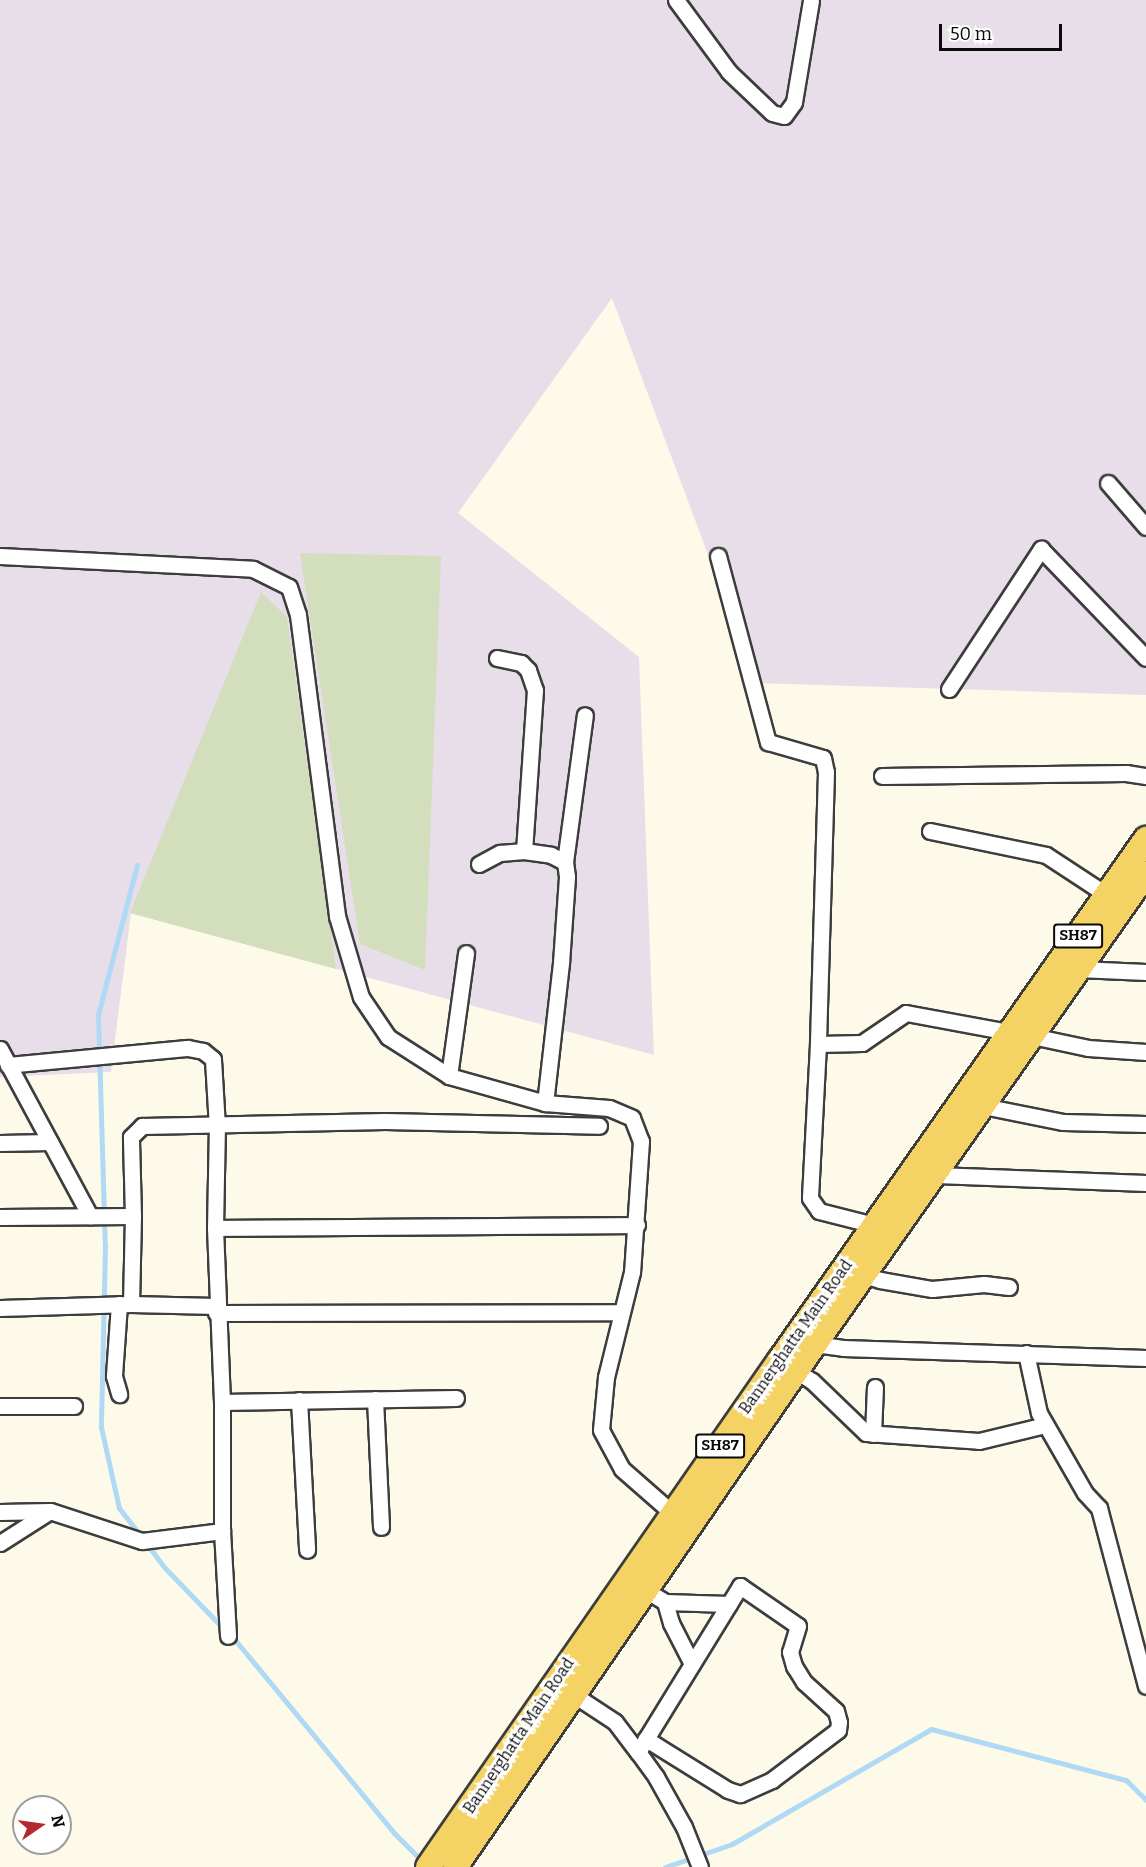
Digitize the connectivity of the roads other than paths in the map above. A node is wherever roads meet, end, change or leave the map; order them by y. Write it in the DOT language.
graph roads {
  1 [pos="676,0"];
  2 [pos="811,0"];
  3 [pos="1108,483"];
  4 [pos="1146,527"];
  5 [pos="0,555"];
  6 [pos="718,556"];
  7 [pos="497,658"];
  8 [pos="1146,658"];
  9 [pos="949,689"];
  10 [pos="585,715"];
  11 [pos="882,776"];
  12 [pos="1146,776"];
  13 [pos="930,831"];
  14 [pos="1146,839"];
  15 [pos="524,851"];
  16 [pos="565,862"];
  17 [pos="479,864"];
  18 [pos="1142,886"];
  19 [pos="1107,895"];
  20 [pos="466,953"];
  21 [pos="1078,969"];
  22 [pos="1146,972"];
  23 [pos="1021,1034"];
  24 [pos="818,1044"];
  25 [pos="0,1049"];
  26 [pos="1146,1052"];
  27 [pos="9,1065"];
  28 [pos="449,1076"];
  29 [pos="545,1103"];
  30 [pos="983,1106"];
  31 [pos="1146,1124"];
  32 [pos="217,1126"];
  33 [pos="599,1126"];
  34 [pos="50,1142"];
  35 [pos="0,1143"];
  36 [pos="936,1175"];
  37 [pos="1146,1183"];
  38 [pos="90,1216"];
  39 [pos="133,1216"];
  40 [pos="0,1218"];
  41 [pos="638,1225"];
  42 [pos="874,1225"];
  43 [pos="214,1228"];
  44 [pos="864,1275"];
  45 [pos="1009,1287"];
  46 [pos="125,1304"];
  47 [pos="0,1308"];
  48 [pos="216,1309"];
  49 [pos="621,1312"];
  50 [pos="808,1337"];
  51 [pos="1026,1353"];
  52 [pos="1146,1358"];
  53 [pos="796,1371"];
  54 [pos="875,1387"];
  55 [pos="120,1394"];
  56 [pos="456,1398"];
  57 [pos="375,1399"];
  58 [pos="299,1400"];
  59 [pos="222,1402"];
  60 [pos="0,1406"];
  61 [pos="74,1406"];
  62 [pos="1045,1425"];
  63 [pos="873,1434"];
  64 [pos="50,1511"];
  65 [pos="0,1512"];
  66 [pos="681,1520"];
  67 [pos="381,1527"];
  68 [pos="222,1531"];
  69 [pos="0,1543"];
  70 [pos="307,1550"];
  71 [pos="656,1596"];
  72 [pos="729,1604"];
  73 [pos="228,1636"];
  74 [pos="692,1664"];
  75 [pos="1146,1686"];
  76 [pos="565,1689"];
  77 [pos="646,1739"];
  78 [pos="638,1752"];
  79 [pos="438,1865"];
  80 [pos="700,1867"];
  1 -- 2 [label="street"];
  3 -- 4 [label="street"];
  5 -- 28 [label="street"];
  6 -- 24 [label="street"];
  7 -- 15 [label="street"];
  8 -- 9 [label="street"];
  10 -- 16 [label="street"];
  11 -- 12 [label="street"];
  13 -- 19 [label="street"];
  14 -- 19 [label="main road, Bannerghatta Main Road / SH87"];
  15 -- 16 [label="street"];
  15 -- 17 [label="street"];
  16 -- 29 [label="street"];
  18 -- 21 [label="main road"];
  19 -- 23 [label="main road, Bannerghatta Main Road / SH87"];
  20 -- 28 [label="street"];
  21 -- 22 [label="street"];
  21 -- 23 [label="main road"];
  23 -- 24 [label="street"];
  23 -- 26 [label="street"];
  23 -- 30 [label="main road"];
  23 -- 42 [label="main road, Bannerghatta Main Road / SH87"];
  24 -- 42 [label="street"];
  25 -- 27 [label="street"];
  27 -- 32 [label="street"];
  27 -- 34 [label="street"];
  28 -- 29 [label="street"];
  29 -- 41 [label="street"];
  30 -- 31 [label="street"];
  30 -- 36 [label="main road"];
  32 -- 33 [label="street"];
  32 -- 39 [label="street"];
  32 -- 43 [label="street"];
  34 -- 35 [label="street"];
  34 -- 38 [label="street"];
  36 -- 37 [label="street"];
  36 -- 44 [label="main road"];
  38 -- 39 [label="street"];
  38 -- 40 [label="street"];
  39 -- 46 [label="street"];
  41 -- 43 [label="street"];
  41 -- 49 [label="street"];
  42 -- 50 [label="main road, Bannerghatta Main Road / SH87"];
  43 -- 48 [label="street"];
  44 -- 45 [label="street"];
  44 -- 50 [label="main road"];
  46 -- 47 [label="street"];
  46 -- 48 [label="street"];
  46 -- 55 [label="street"];
  48 -- 49 [label="street"];
  48 -- 59 [label="street"];
  49 -- 66 [label="street"];
  50 -- 51 [label="street"];
  50 -- 53 [label="main road"];
  50 -- 66 [label="main road, Bannerghatta Main Road / SH87"];
  51 -- 52 [label="street"];
  51 -- 62 [label="street"];
  53 -- 63 [label="street"];
  53 -- 66 [label="main road"];
  54 -- 63 [label="street"];
  56 -- 57 [label="street"];
  57 -- 58 [label="street"];
  57 -- 67 [label="street"];
  58 -- 59 [label="street"];
  58 -- 70 [label="street"];
  59 -- 68 [label="street"];
  60 -- 61 [label="street"];
  62 -- 63 [label="street"];
  62 -- 75 [label="street"];
  64 -- 65 [label="street"];
  64 -- 68 [label="street"];
  64 -- 69 [label="street"];
  66 -- 71 [label="main road"];
  66 -- 76 [label="main road, Bannerghatta Main Road / SH87"];
  68 -- 73 [label="street"];
  71 -- 72 [label="street"];
  71 -- 74 [label="street"];
  71 -- 76 [label="main road"];
  72 -- 74 [label="street"];
  72 -- 77 [label="street"];
  74 -- 77 [label="street"];
  76 -- 78 [label="street"];
  76 -- 79 [label="main road"];
  77 -- 78 [label="street"];
  78 -- 80 [label="street"];
}
